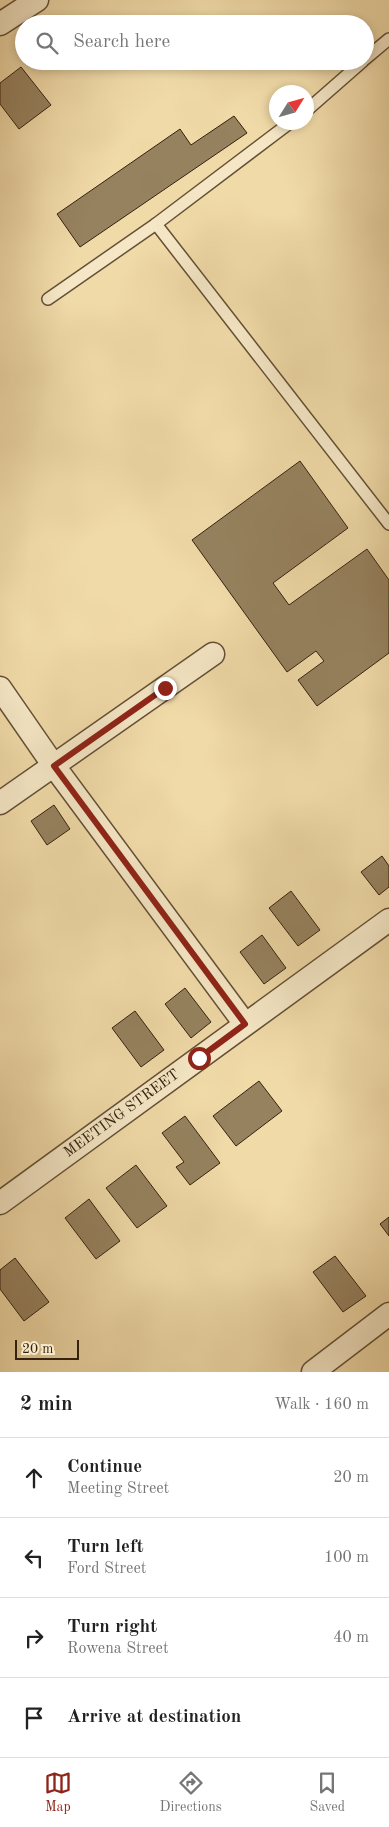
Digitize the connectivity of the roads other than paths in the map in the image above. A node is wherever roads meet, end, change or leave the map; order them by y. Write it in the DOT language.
graph roads {
  1 [pos="37,0"];
  2 [pos="0,24"];
  3 [pos="389,38"];
  4 [pos="374,51"];
  5 [pos="352,70"];
  6 [pos="314,103"];
  7 [pos="280,130"];
  8 [pos="156,224"];
  9 [pos="48,299"];
  10 [pos="389,524"];
  11 [pos="213,654"];
  12 [pos="0,688"];
  13 [pos="54,766"];
  14 [pos="0,803"];
  15 [pos="389,920"];
  16 [pos="245,1024"];
  17 [pos="0,1203"];
  18 [pos="389,1314"];
  19 [pos="313,1372"];
  1 -- 2 [label="street"];
  3 -- 4 [label="lane"];
  5 -- 6 [label="lane"];
  7 -- 8 [label="lane"];
  8 -- 9 [label="lane"];
  8 -- 10 [label="lane"];
  11 -- 13 [label="street"];
  12 -- 13 [label="street"];
  13 -- 14 [label="street"];
  13 -- 16 [label="street"];
  15 -- 16 [label="street, MEETING STREET"];
  16 -- 17 [label="street, MEETING STREET"];
  18 -- 19 [label="street"];
}
